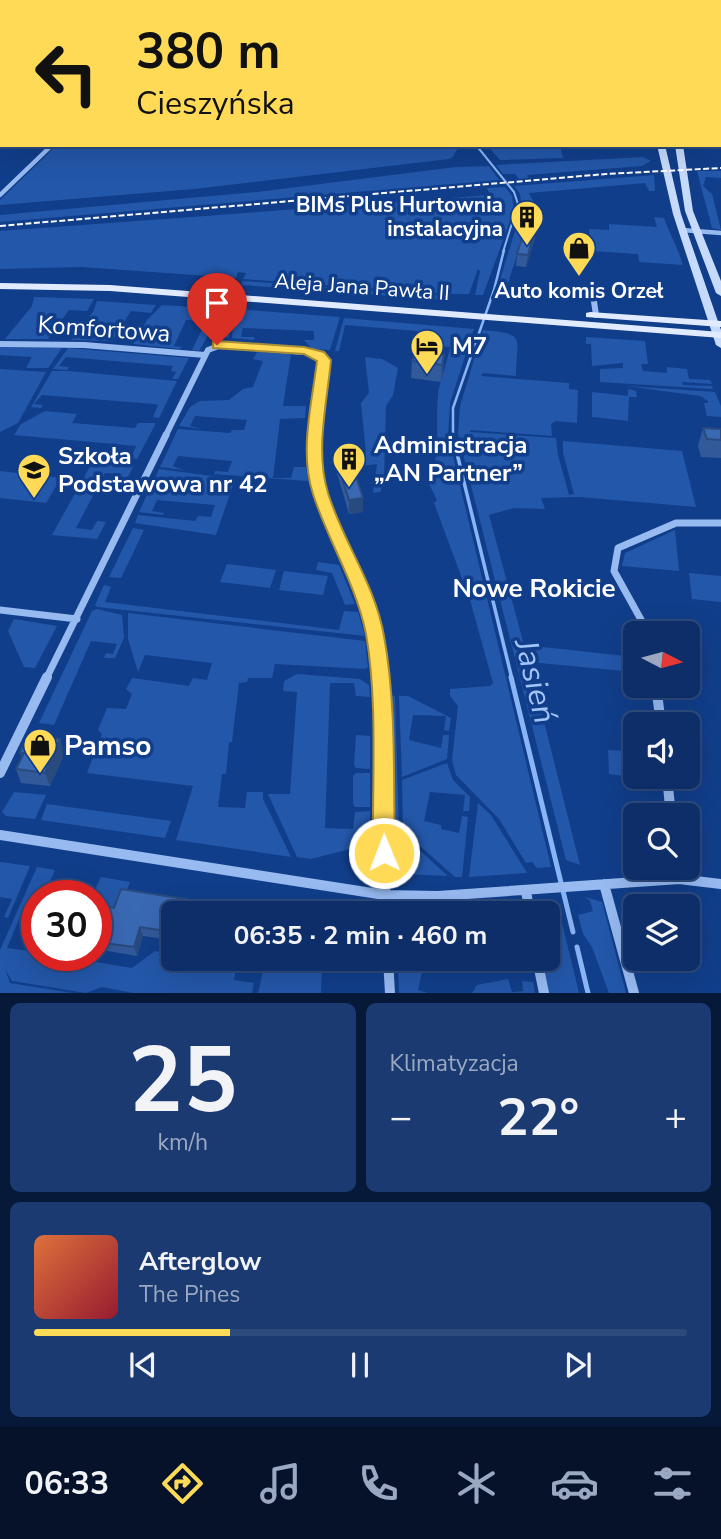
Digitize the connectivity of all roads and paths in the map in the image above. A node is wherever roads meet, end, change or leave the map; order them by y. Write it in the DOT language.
graph roads {
  1 [pos="50,147"];
  2 [pos="661,147"];
  3 [pos="679,147"];
  4 [pos="0,195"];
  5 [pos="682,230"];
  6 [pos="696,231"];
  7 [pos="721,233"];
  8 [pos="0,278"];
  9 [pos="0,286"];
  10 [pos="592,288"];
  11 [pos="721,293"];
  12 [pos="411,306"];
  13 [pos="493,314"];
  14 [pos="596,315"];
  15 [pos="719,332"];
  16 [pos="0,344"];
  17 [pos="205,355"];
  18 [pos="721,523"];
  19 [pos="0,610"];
  20 [pos="77,619"];
  21 [pos="642,621"];
  22 [pos="0,773"];
  23 [pos="0,835"];
  24 [pos="700,879"];
  25 [pos="631,880"];
  26 [pos="604,884"];
  27 [pos="721,884"];
  28 [pos="526,891"];
  29 [pos="385,895"];
  30 [pos="385,901"];
  31 [pos="528,901"];
  32 [pos="389,971"];
  33 [pos="539,971"];
  34 [pos="390,993"];
  35 [pos="544,993"];
  36 [pos="634,993"];
  1 -- 4 [label="street"];
  2 -- 5 [label="main road"];
  3 -- 6 [label="main road"];
  5 -- 6 [label="street"];
  5 -- 15 [label="main road"];
  6 -- 7 [label="street"];
  6 -- 11 [label="main road"];
  8 -- 12 [label="main road, Aleja Jana Pawła II"];
  9 -- 12 [label="main road, Aleja Jana Pawła II"];
  10 -- 14 [label="street"];
  12 -- 13 [label="main road, Aleja Jana Pawła II"];
  13 -- 14 [label="main road, Aleja Jana Pawła II"];
  13 -- 15 [label="main road, Aleja Jana Pawła II"];
  14 -- 15 [label="main road, Aleja Jana Pawła II"];
  16 -- 17 [label="street, Komfortowa"];
  17 -- 20 [label="street"];
  17 -- 29 [label="street"];
  18 -- 21 [label="street"];
  19 -- 20 [label="street"];
  20 -- 22 [label="street"];
  23 -- 29 [label="street"];
  24 -- 27 [label="street"];
  25 -- 26 [label="street"];
  26 -- 28 [label="street"];
  26 -- 36 [label="street"];
  28 -- 29 [label="street"];
  28 -- 31 [label="street"];
  29 -- 30 [label="street"];
  32 -- 34 [label="street"];
  33 -- 35 [label="street"];
}
